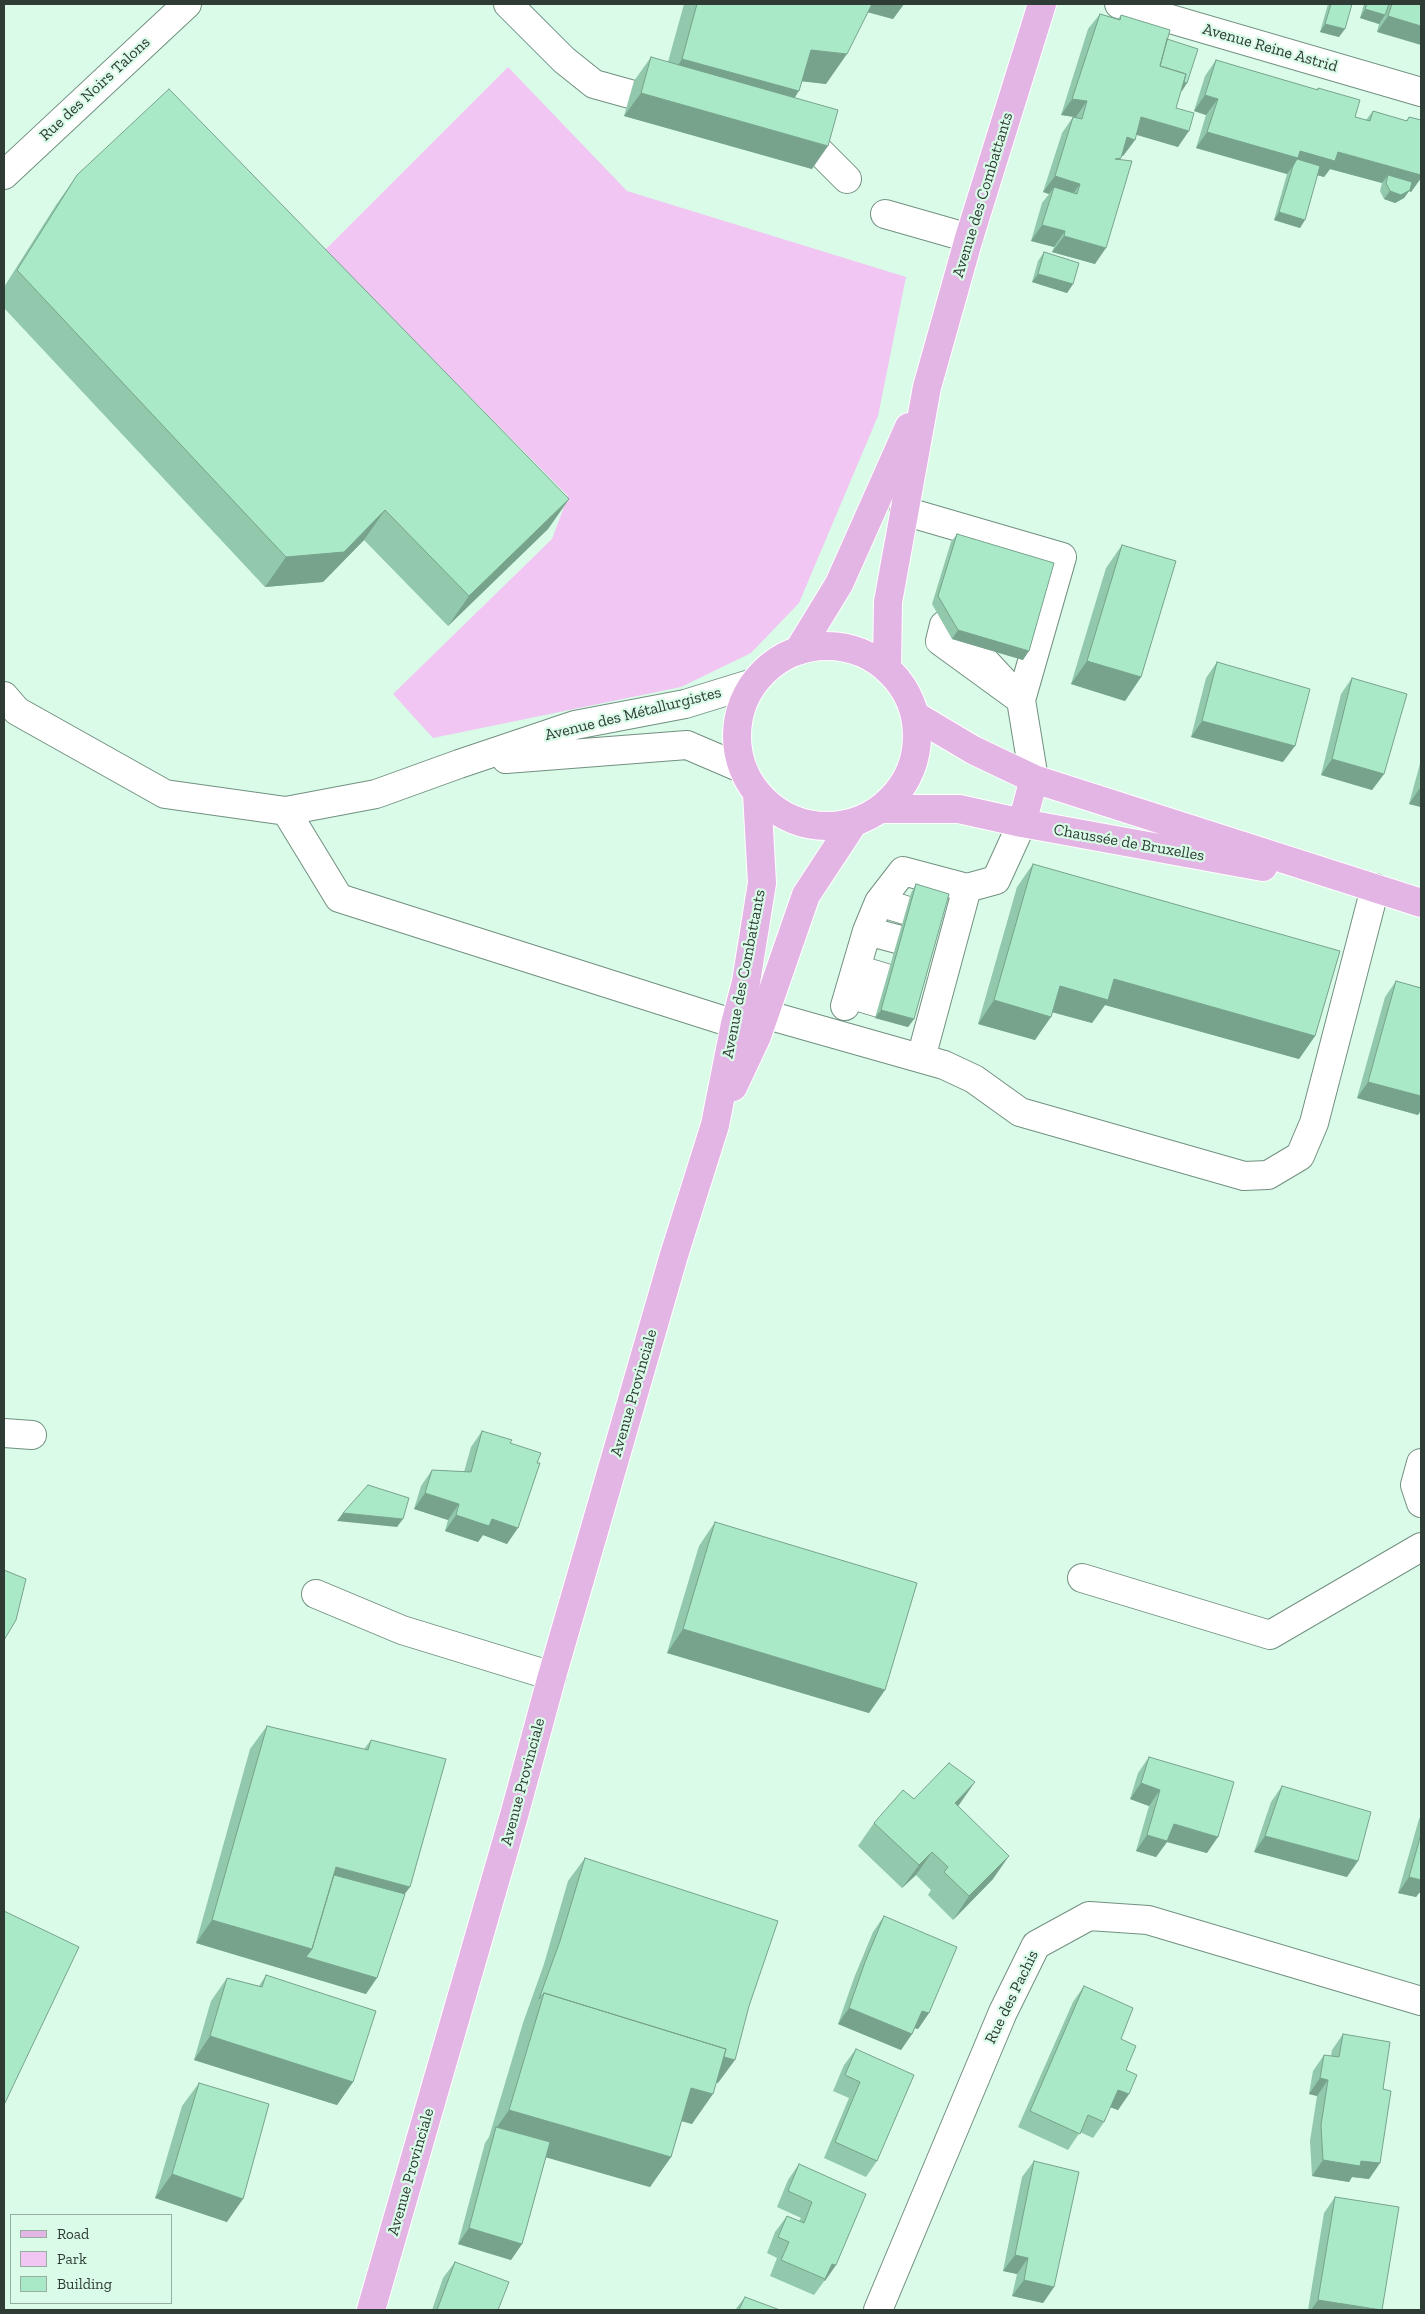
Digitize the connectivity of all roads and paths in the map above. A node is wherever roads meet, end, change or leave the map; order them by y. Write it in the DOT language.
graph roads {
  1 [pos="187,4"];
  2 [pos="508,4"];
  3 [pos="1042,4"];
  4 [pos="1119,4"];
  5 [pos="1421,92"];
  6 [pos="630,94"];
  7 [pos="817,148"];
  8 [pos="4,175"];
  9 [pos="847,179"];
  10 [pos="885,214"];
  11 [pos="969,238"];
  12 [pos="927,388"];
  13 [pos="904,511"];
  14 [pos="944,625"];
  15 [pos="976,646"];
  16 [pos="798,651"];
  17 [pos="1012,656"];
  18 [pos="887,668"];
  19 [pos="750,684"];
  20 [pos="4,696"];
  21 [pos="1020,700"];
  22 [pos="916,716"];
  23 [pos="459,764"];
  24 [pos="743,769"];
  25 [pos="1034,779"];
  26 [pos="757,793"];
  27 [pos="882,810"];
  28 [pos="286,811"];
  29 [pos="854,822"];
  30 [pos="1022,823"];
  31 [pos="967,888"];
  32 [pos="1375,888"];
  33 [pos="879,902"];
  34 [pos="1421,903"];
  35 [pos="905,910"];
  36 [pos="868,931"];
  37 [pos="897,939"];
  38 [pos="883,991"];
  39 [pos="764,1014"];
  40 [pos="735,1024"];
  41 [pos="921,1058"];
  42 [pos="715,1124"];
  43 [pos="674,1255"];
  44 [pos="4,1433"];
  45 [pos="32,1435"];
  46 [pos="1421,1463"];
  47 [pos="1421,1503"];
  48 [pos="1421,1547"];
  49 [pos="1082,1578"];
  50 [pos="316,1594"];
  51 [pos="552,1676"];
  52 [pos="1421,2001"];
  53 [pos="371,2310"];
  54 [pos="878,2310"];
  1 -- 8 [label="street, Rue des Noirs Talons"];
  2 -- 6 [label="street"];
  3 -- 11 [label="main road, Avenue des Combattants"];
  4 -- 5 [label="street, Avenue Reine Astrid"];
  7 -- 9 [label="street"];
  10 -- 11 [label="street"];
  11 -- 12 [label="main road, Avenue des Combattants"];
  12 -- 13 [label="main road, Avenue des Combattants"];
  12 -- 16 [label="main road, Avenue des Combattants"];
  13 -- 18 [label="main road, Avenue des Combattants"];
  13 -- 21 [label="street"];
  14 -- 21 [label="street"];
  15 -- 21 [label="street"];
  16 -- 18 [label="main road"];
  16 -- 19 [label="main road"];
  17 -- 21 [label="street"];
  18 -- 22 [label="main road"];
  19 -- 23 [label="street, Avenue des Métallurgistes"];
  19 -- 24 [label="main road"];
  20 -- 28 [label="street, Avenue des Métallurgistes"];
  21 -- 25 [label="street"];
  22 -- 25 [label="main road, Chaussée de Bruxelles"];
  22 -- 27 [label="main road"];
  23 -- 24 [label="street, Avenue des Métallurgistes"];
  23 -- 28 [label="street, Avenue des Métallurgistes"];
  24 -- 26 [label="main road"];
  25 -- 30 [label="main road"];
  25 -- 32 [label="main road, Chaussée de Bruxelles"];
  26 -- 29 [label="main road"];
  26 -- 40 [label="main road, Avenue des Combattants"];
  27 -- 29 [label="main road"];
  27 -- 30 [label="main road, Chaussée de Bruxelles"];
  28 -- 40 [label="street"];
  29 -- 39 [label="main road, Avenue des Combattants"];
  30 -- 31 [label="street"];
  30 -- 32 [label="main road, Chaussée de Bruxelles"];
  31 -- 33 [label="street"];
  31 -- 41 [label="street"];
  32 -- 34 [label="main road, Chaussée de Bruxelles"];
  32 -- 41 [label="street"];
  33 -- 35 [label="street"];
  33 -- 36 [label="street"];
  36 -- 37 [label="street"];
  36 -- 38 [label="street"];
  39 -- 41 [label="street"];
  39 -- 42 [label="main road, Avenue des Combattants"];
  40 -- 42 [label="main road, Avenue des Combattants"];
  42 -- 43 [label="main road, Avenue des Combattants"];
  43 -- 51 [label="main road, Avenue Provinciale"];
  44 -- 45 [label="street"];
  46 -- 47 [label="street"];
  48 -- 49 [label="street"];
  50 -- 51 [label="street"];
  51 -- 53 [label="main road, Avenue Provinciale"];
  52 -- 54 [label="street, Rue des Pachis"];
}
